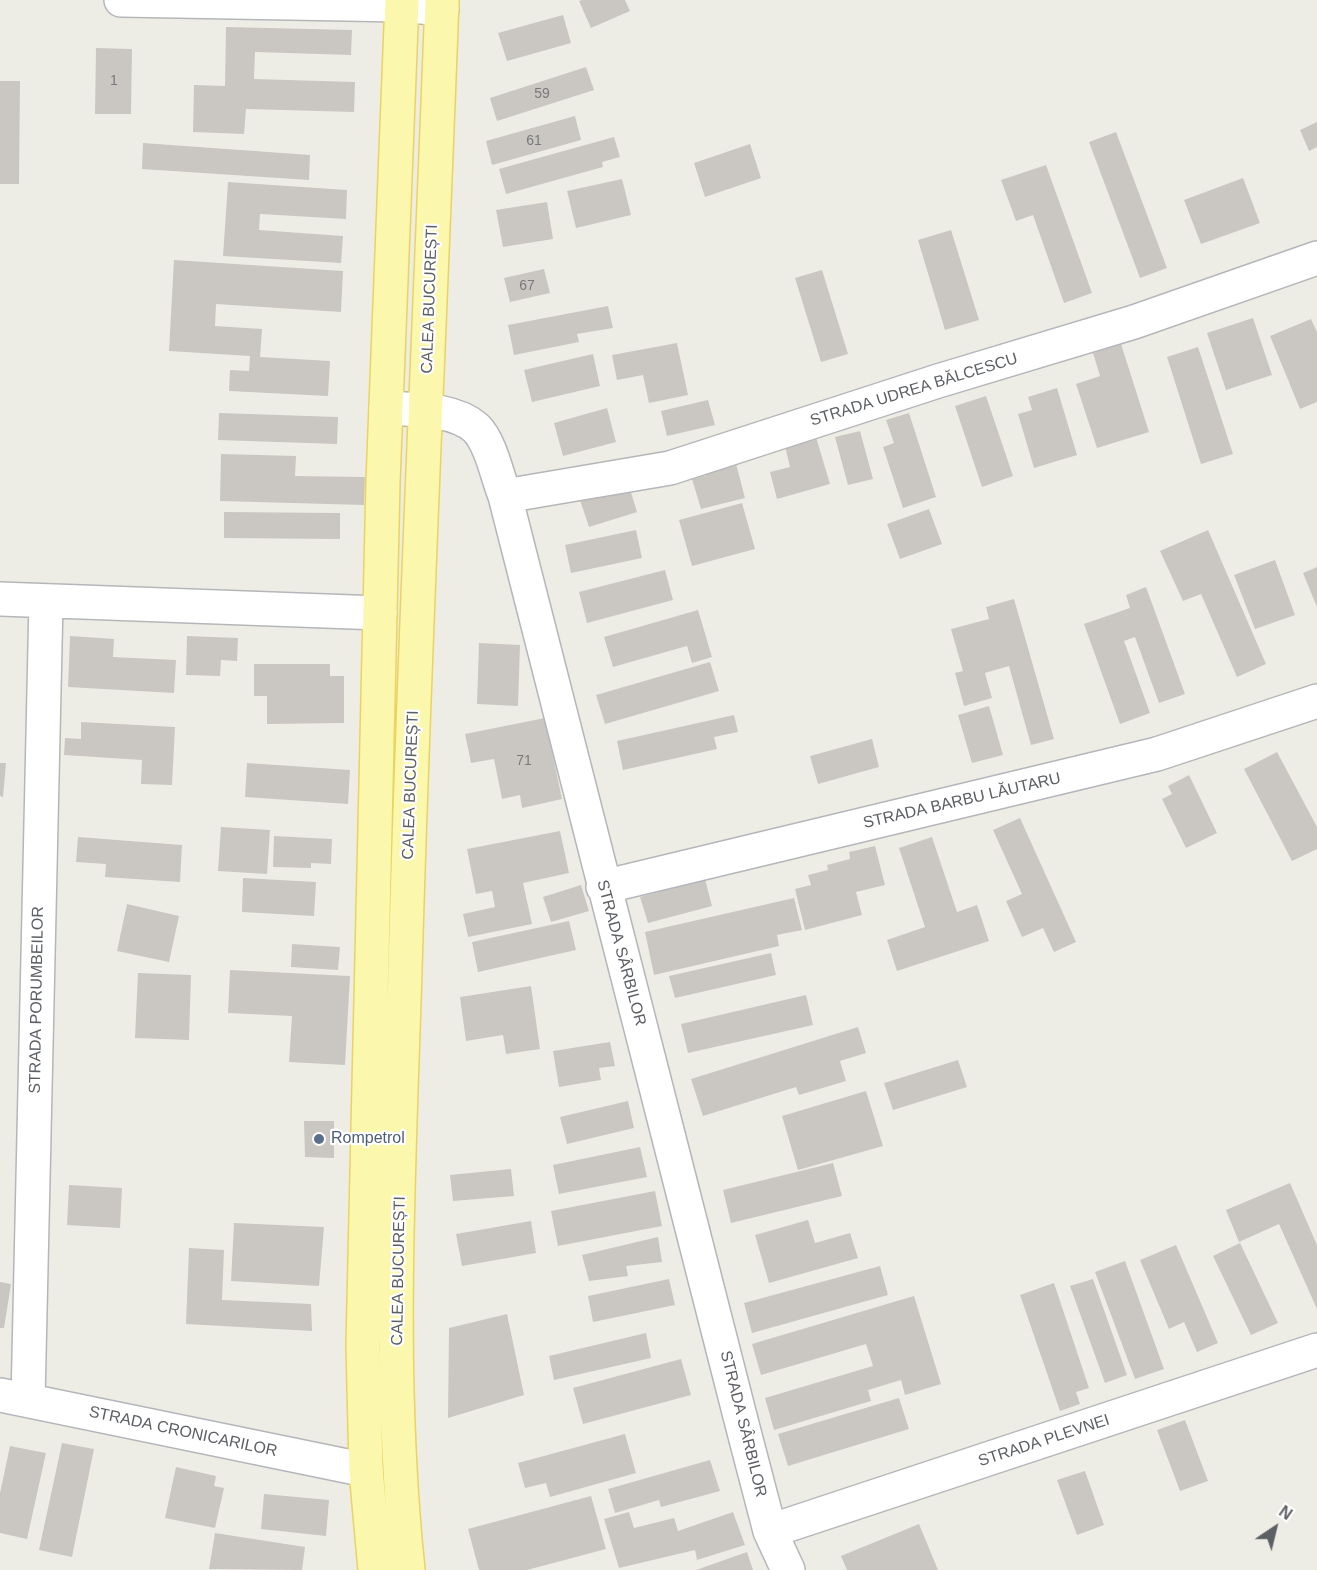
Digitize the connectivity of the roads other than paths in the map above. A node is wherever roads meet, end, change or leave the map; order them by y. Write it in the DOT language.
graph roads {
  1 [pos="121,0"];
  2 [pos="402,3"];
  3 [pos="442,4"];
  4 [pos="1317,258"];
  5 [pos="386,408"];
  6 [pos="426,410"];
  7 [pos="505,496"];
  8 [pos="0,599"];
  9 [pos="46,601"];
  10 [pos="380,613"];
  11 [pos="1317,701"];
  12 [pos="603,887"];
  13 [pos="1317,1350"];
  14 [pos="14,1398"];
  15 [pos="398,1467"];
  16 [pos="366,1470"];
  17 [pos="770,1531"];
  18 [pos="375,1570"];
  19 [pos="408,1570"];
  20 [pos="788,1570"];
  1 -- 2 [label="street"];
  2 -- 3 [label="street"];
  2 -- 5 [label="main road, CALEA BUCUREȘTI"];
  3 -- 6 [label="main road, CALEA BUCUREȘTI"];
  4 -- 7 [label="street, STRADA UDREA BĂLCESCU"];
  5 -- 6 [label="street, STRADA SÂRBILOR"];
  5 -- 10 [label="main road, CALEA BUCUREȘTI"];
  6 -- 7 [label="street, STRADA SÂRBILOR"];
  6 -- 15 [label="main road, CALEA BUCUREȘTI"];
  7 -- 12 [label="street, STRADA SÂRBILOR"];
  8 -- 9 [label="street"];
  9 -- 10 [label="street"];
  9 -- 14 [label="street, STRADA PORUMBEILOR"];
  10 -- 16 [label="main road, CALEA BUCUREȘTI"];
  11 -- 12 [label="street, STRADA BARBU LĂUTARU"];
  12 -- 17 [label="street, STRADA SÂRBILOR"];
  13 -- 17 [label="street, STRADA PLEVNEI"];
  14 -- 16 [label="street, STRADA CRONICARILOR"];
  15 -- 16 [label="main road"];
  15 -- 19 [label="main road, CALEA BUCUREȘTI"];
  16 -- 18 [label="main road, CALEA BUCUREȘTI"];
  17 -- 20 [label="street, STRADA SÂRBILOR"];
}
